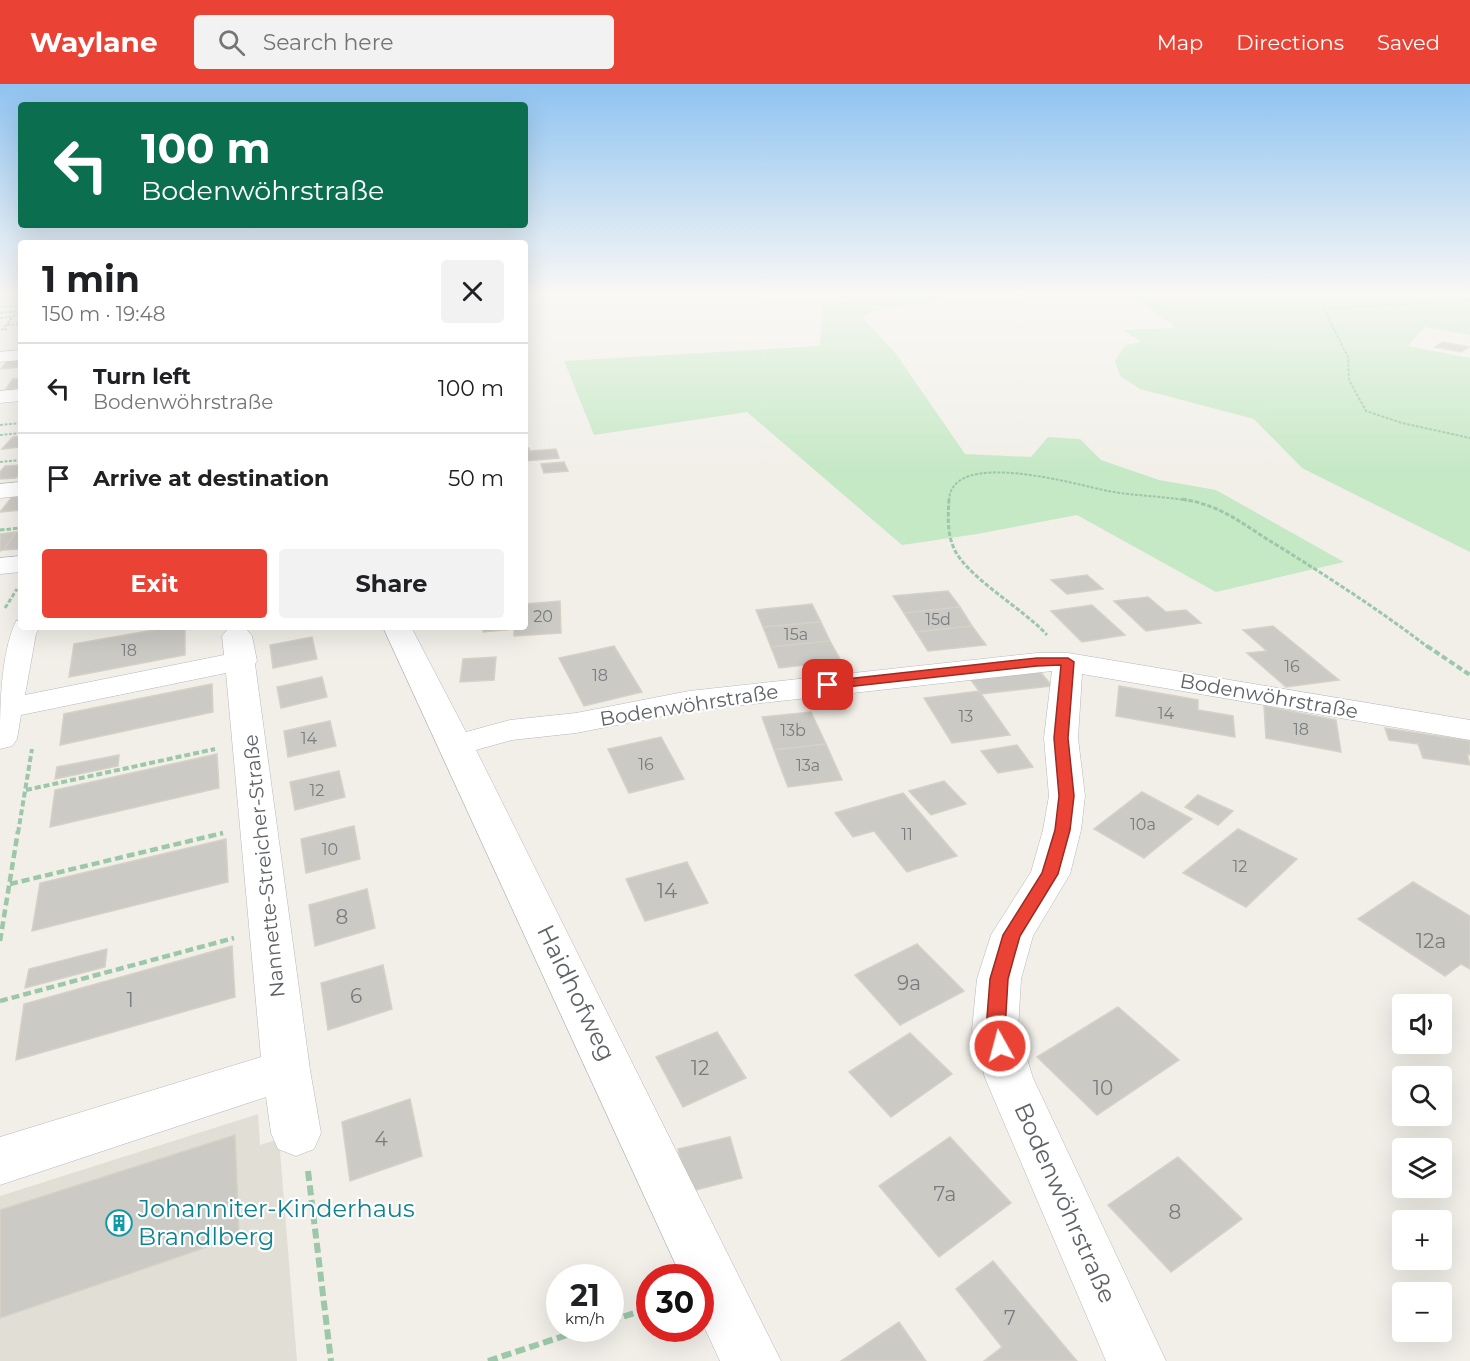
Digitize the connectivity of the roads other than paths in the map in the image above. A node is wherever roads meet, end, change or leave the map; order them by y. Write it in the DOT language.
graph roads {
  1 [pos="18,355"];
  2 [pos="0,357"];
  3 [pos="18,395"];
  4 [pos="0,397"];
  5 [pos="18,489"];
  6 [pos="0,490"];
  7 [pos="18,564"];
  8 [pos="0,566"];
  9 [pos="20,630"];
  10 [pos="398,630"];
  11 [pos="1068,662"];
  12 [pos="6,708"];
  13 [pos="1470,730"];
  14 [pos="0,739"];
  15 [pos="456,745"];
  16 [pos="286,1070"];
  17 [pos="296,1133"];
  18 [pos="0,1161"];
  19 [pos="751,1361"];
  20 [pos="1136,1361"];
  1 -- 2 [label="street"];
  3 -- 4 [label="street"];
  5 -- 6 [label="street"];
  7 -- 8 [label="street"];
  9 -- 12 [label="street"];
  10 -- 15 [label="street, Haidhofweg"];
  11 -- 13 [label="street, Bodenwöhrstraße"];
  11 -- 15 [label="street, Bodenwöhrstraße"];
  11 -- 20 [label="street, Bodenwöhrstraße"];
  12 -- 14 [label="street"];
  12 -- 16 [label="street, Nannette-Streicher-Straße"];
  15 -- 19 [label="street, Haidhofweg"];
  16 -- 17 [label="street, Nannette-Streicher-Straße"];
  16 -- 18 [label="street"];
}
